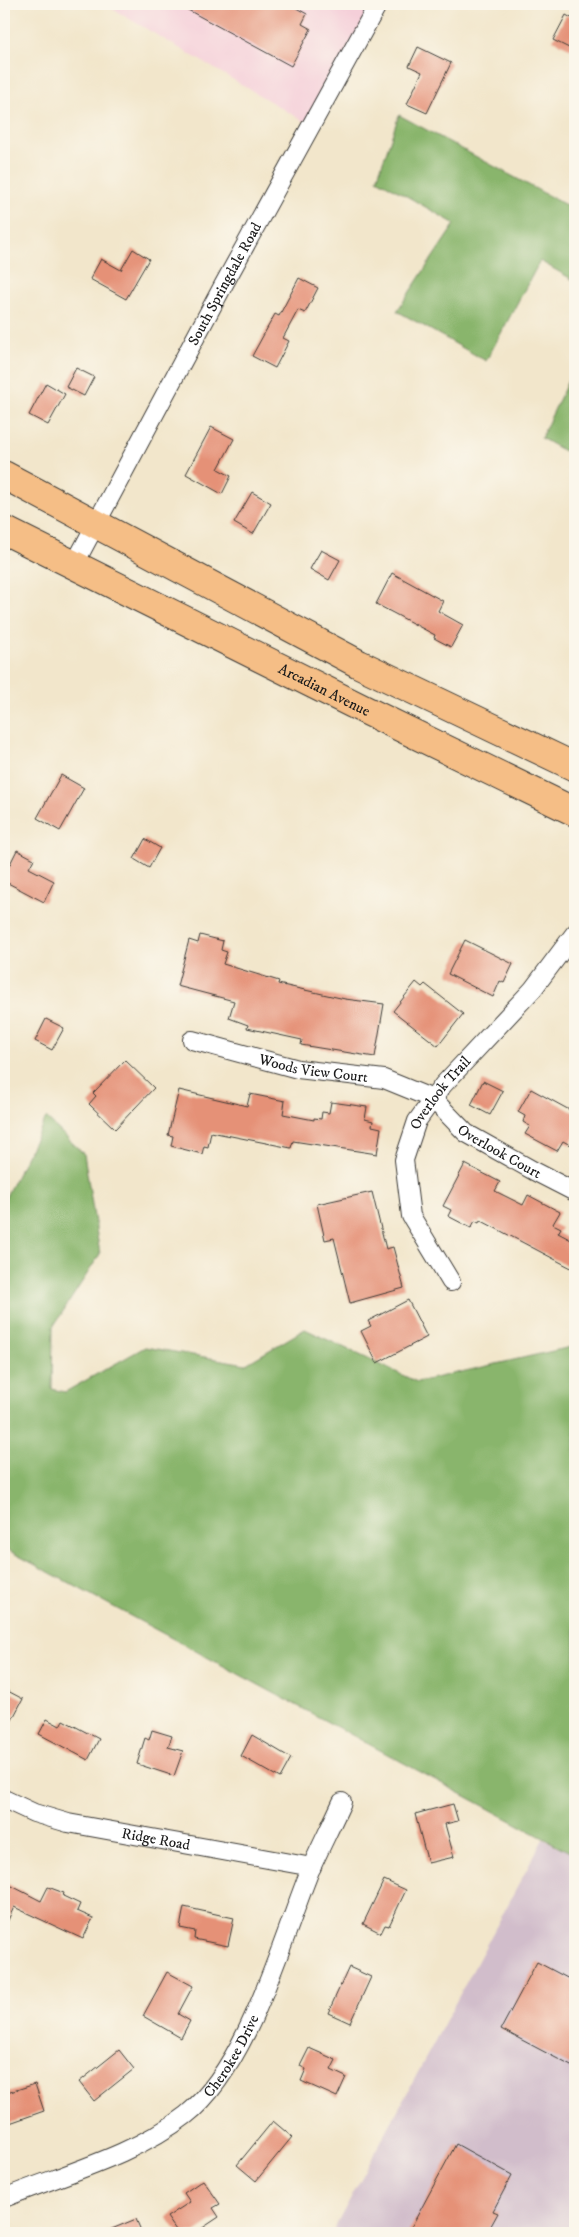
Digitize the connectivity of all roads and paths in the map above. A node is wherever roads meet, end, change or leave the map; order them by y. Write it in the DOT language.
graph roads {
  1 [pos="378,4"];
  2 [pos="4,475"];
  3 [pos="97,523"];
  4 [pos="4,530"];
  5 [pos="74,566"];
  6 [pos="478,721"];
  7 [pos="460,756"];
  8 [pos="575,767"];
  9 [pos="575,812"];
  10 [pos="575,933"];
  11 [pos="192,1040"];
  12 [pos="433,1099"];
  13 [pos="575,1192"];
  14 [pos="451,1282"];
  15 [pos="4,1800"];
  16 [pos="342,1802"];
  17 [pos="312,1867"];
  18 [pos="4,2198"];
  1 -- 3 [label="street, South Springdale Road"];
  2 -- 3 [label="main road"];
  3 -- 5 [label="street, South Springdale Road"];
  3 -- 6 [label="main road"];
  4 -- 5 [label="main road, Arcadian Avenue"];
  5 -- 7 [label="main road, Arcadian Avenue"];
  6 -- 7 [label="main road"];
  6 -- 8 [label="main road"];
  7 -- 9 [label="main road, Arcadian Avenue"];
  10 -- 12 [label="street, Overlook Trail"];
  11 -- 12 [label="street, Woods View Court"];
  12 -- 13 [label="street, Overlook Court"];
  12 -- 14 [label="street, Overlook Trail"];
  15 -- 17 [label="street, Ridge Road"];
  16 -- 17 [label="street, Cherokee Drive"];
  17 -- 18 [label="street, Cherokee Drive"];
}
